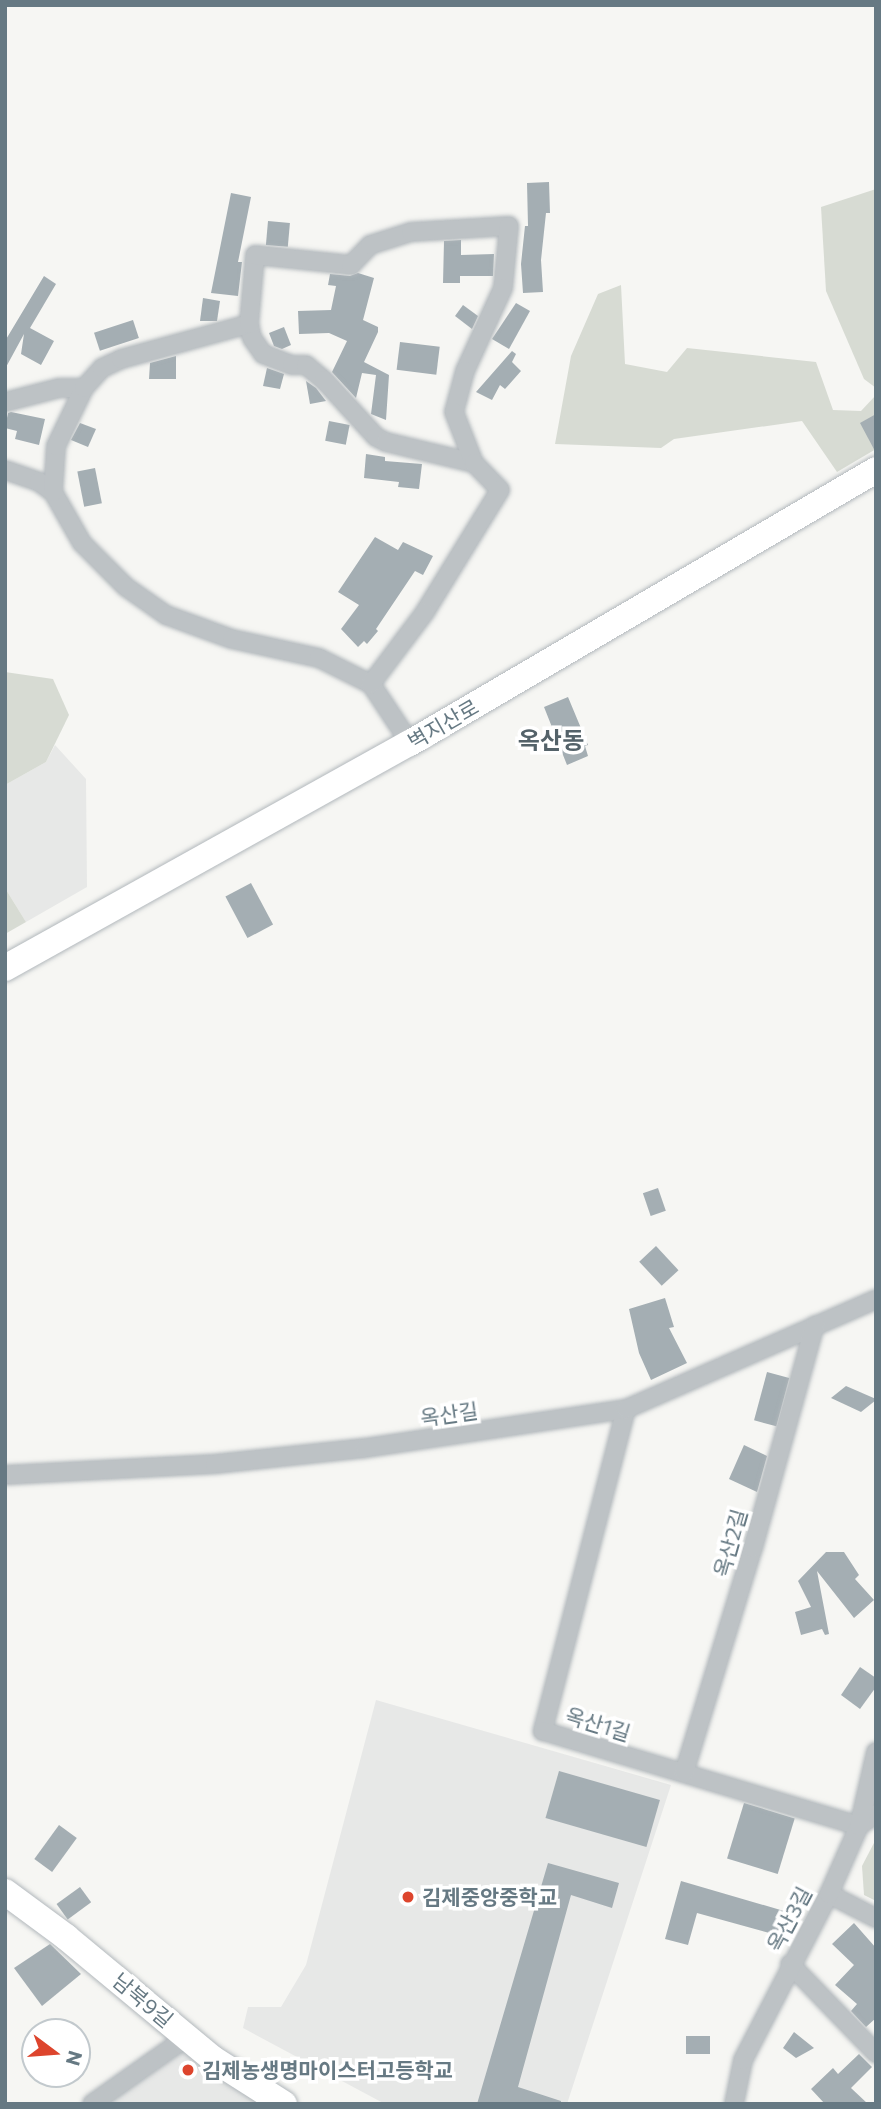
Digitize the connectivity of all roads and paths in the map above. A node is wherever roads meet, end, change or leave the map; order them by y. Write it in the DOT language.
graph roads {
  1 [pos="249,324"];
  2 [pos="84,388"];
  3 [pos="5,402"];
  4 [pos="474,463"];
  5 [pos="5,470"];
  6 [pos="876,470"];
  7 [pos="53,492"];
  8 [pos="371,684"];
  9 [pos="410,743"];
  10 [pos="5,968"];
  11 [pos="875,1300"];
  12 [pos="815,1325"];
  13 [pos="626,1409"];
  14 [pos="5,1475"];
  15 [pos="876,1752"];
  16 [pos="684,1773"];
  17 [pos="876,1814"];
  18 [pos="859,1826"];
  19 [pos="5,1892"];
  20 [pos="829,1894"];
  21 [pos="876,1917"];
  22 [pos="790,1964"];
  23 [pos="187,2037"];
  24 [pos="876,2053"];
  25 [pos="92,2104"];
  26 [pos="284,2104"];
  27 [pos="734,2104"];
  1 -- 2 [label="street"];
  1 -- 4 [label="street"];
  1 -- 4 [label="street"];
  2 -- 3 [label="street"];
  2 -- 7 [label="street"];
  4 -- 8 [label="street"];
  5 -- 7 [label="street"];
  6 -- 9 [label="street, 벽지산로"];
  7 -- 8 [label="street"];
  8 -- 9 [label="street"];
  9 -- 10 [label="street, 벽지산로"];
  11 -- 12 [label="street, 옥산길"];
  12 -- 13 [label="street, 옥산길"];
  12 -- 16 [label="street, 옥산2길"];
  13 -- 14 [label="street, 옥산길"];
  13 -- 16 [label="street, 옥산1길"];
  15 -- 18 [label="street, 옥산3길"];
  16 -- 18 [label="street, 옥산1길"];
  17 -- 18 [label="street"];
  18 -- 20 [label="street, 옥산3길"];
  19 -- 23 [label="street, 남북9길"];
  20 -- 21 [label="street"];
  20 -- 22 [label="street, 옥산3길"];
  22 -- 24 [label="street"];
  22 -- 27 [label="street, 옥산3길"];
  23 -- 25 [label="street"];
  23 -- 26 [label="street, 남북9길"];
}
